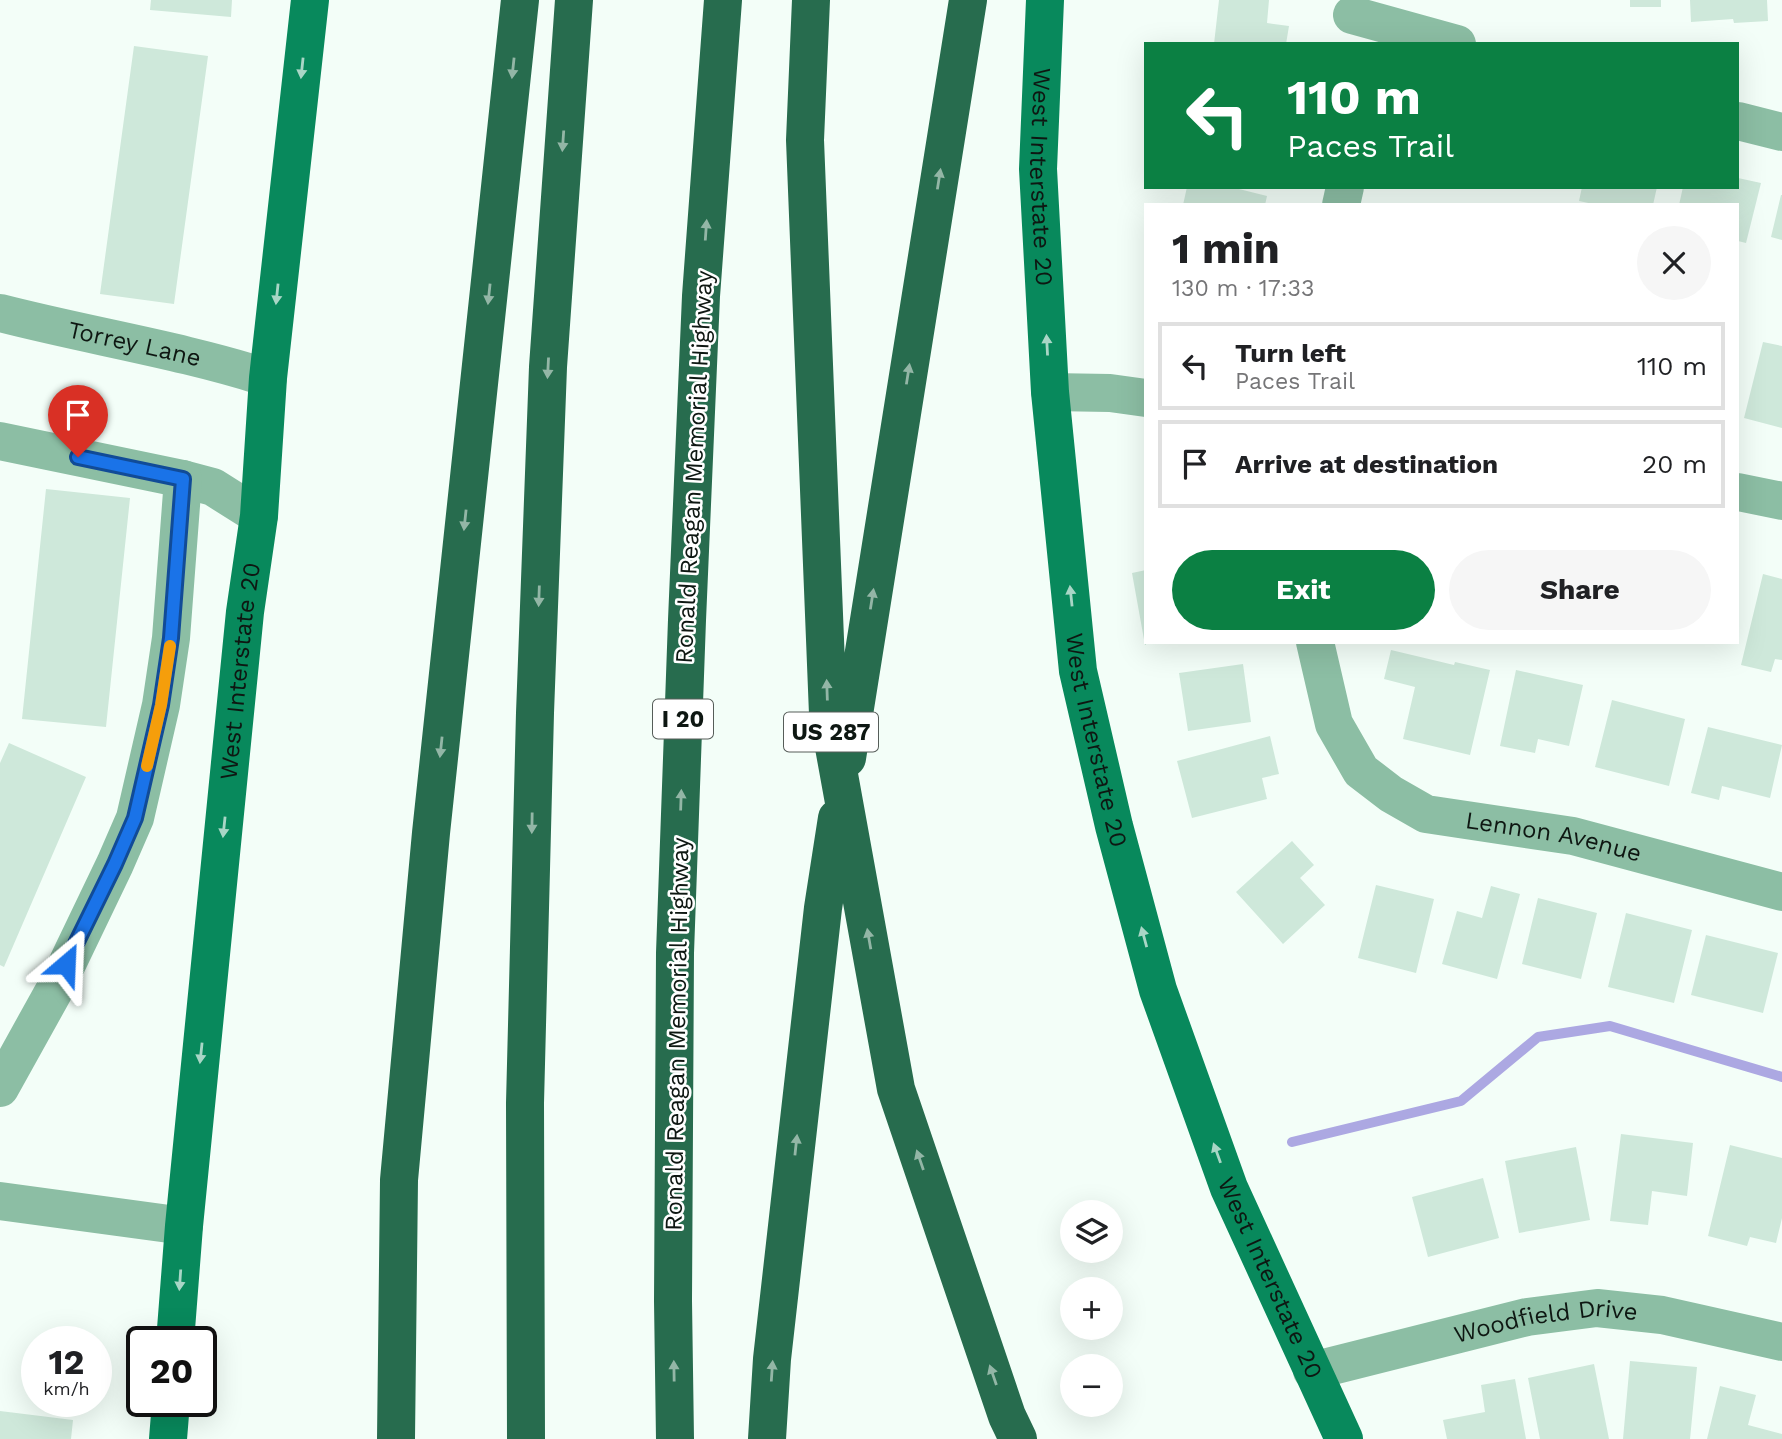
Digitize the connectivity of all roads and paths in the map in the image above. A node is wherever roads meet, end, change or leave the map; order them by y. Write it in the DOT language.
graph roads {
  1 [pos="310,0"];
  2 [pos="520,0"];
  3 [pos="574,0"];
  4 [pos="723,0"];
  5 [pos="811,0"];
  6 [pos="968,0"];
  7 [pos="1045,0"];
  8 [pos="1352,19"];
  9 [pos="1449,42"];
  10 [pos="1739,121"];
  11 [pos="1782,132"];
  12 [pos="0,313"];
  13 [pos="268,378"];
  14 [pos="1050,393"];
  15 [pos="1144,398"];
  16 [pos="0,441"];
  17 [pos="183,479"];
  18 [pos="1739,492"];
  19 [pos="1782,500"];
  20 [pos="259,516"];
  21 [pos="1315,644"];
  22 [pos="1782,892"];
  23 [pos="0,1088"];
  24 [pos="0,1200"];
  25 [pos="184,1226"];
  26 [pos="176,1326"];
  27 [pos="1782,1342"];
  28 [pos="1312,1371"];
  29 [pos="170,1417"];
  30 [pos="168,1439"];
  31 [pos="396,1439"];
  32 [pos="526,1439"];
  33 [pos="675,1439"];
  34 [pos="768,1439"];
  35 [pos="1018,1439"];
  36 [pos="1344,1439"];
  1 -- 13 [label="main road, West Interstate 20, one-way"];
  2 -- 31 [label="highway, one-way"];
  3 -- 32 [label="highway, one-way"];
  33 -- 4 [label="highway, Ronald Reagan Memorial Highway / I 20, one-way"];
  35 -- 5 [label="highway, US 287, one-way"];
  34 -- 6 [label="highway, one-way"];
  14 -- 7 [label="main road, West Interstate 20, one-way"];
  8 -- 9 [label="street"];
  10 -- 11 [label="street"];
  12 -- 13 [label="street, Torrey Lane"];
  13 -- 20 [label="main road, West Interstate 20"];
  14 -- 15 [label="street"];
  28 -- 14 [label="main road, West Interstate 20, one-way"];
  16 -- 17 [label="street"];
  17 -- 20 [label="street"];
  17 -- 23 [label="street"];
  18 -- 19 [label="street"];
  20 -- 25 [label="main road, West Interstate 20, one-way"];
  21 -- 22 [label="street, Lennon Avenue"];
  24 -- 25 [label="street"];
  25 -- 26 [label="main road, West Interstate 20, one-way"];
  27 -- 28 [label="street, Woodfield Drive"];
  28 -- 36 [label="main road, West Interstate 20"];
  29 -- 30 [label="main road"];
}
